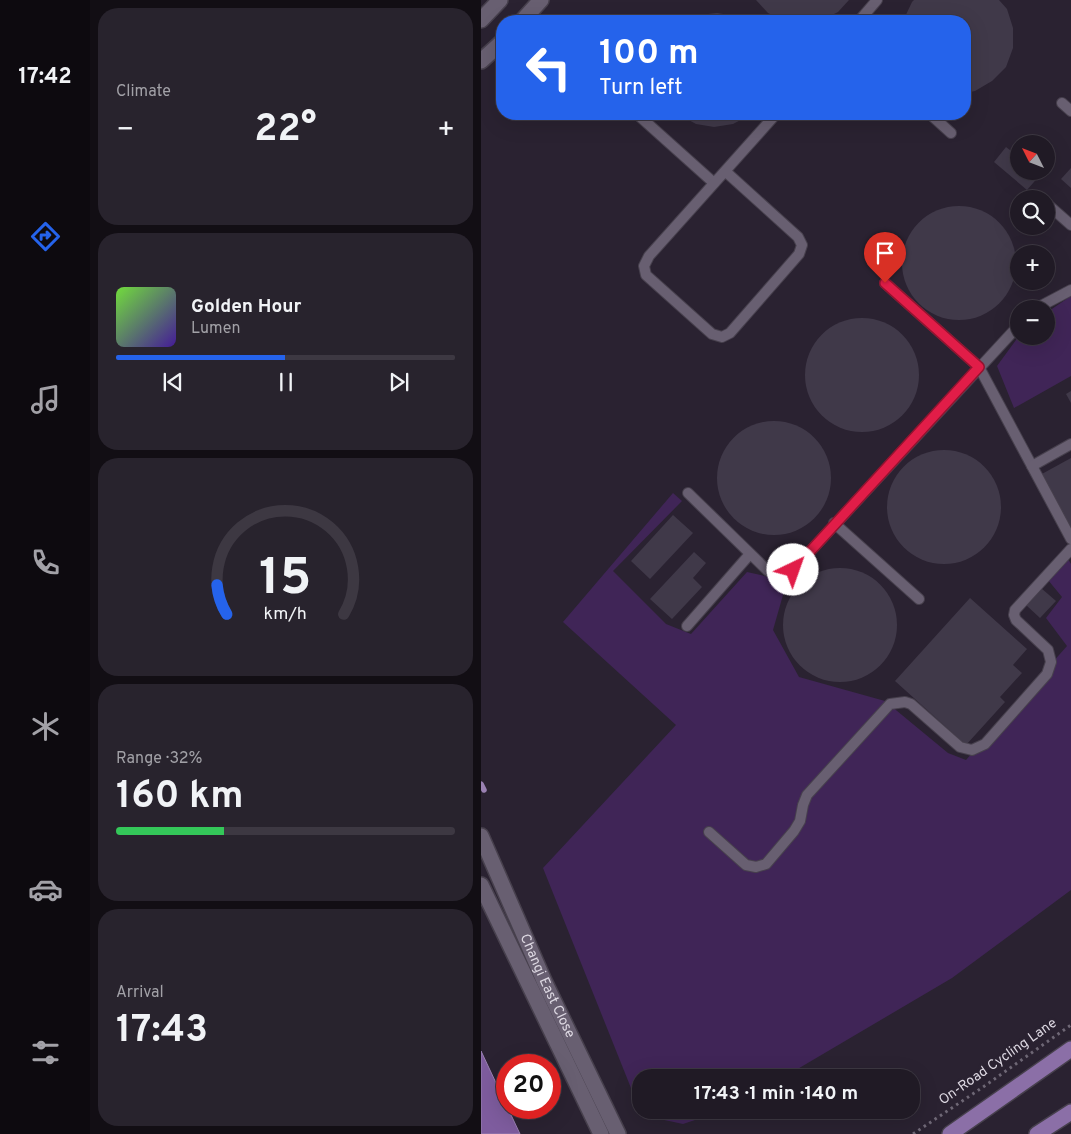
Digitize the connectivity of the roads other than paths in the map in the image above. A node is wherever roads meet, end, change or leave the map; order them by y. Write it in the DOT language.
graph roads {
  1 [pos="500,0"];
  2 [pos="541,0"];
  3 [pos="877,0"];
  4 [pos="527,15"];
  5 [pos="864,15"];
  6 [pos="481,20"];
  7 [pos="496,47"];
  8 [pos="481,61"];
  9 [pos="1062,103"];
  10 [pos="1071,111"];
  11 [pos="644,120"];
  12 [pos="771,120"];
  13 [pos="937,120"];
  14 [pos="951,133"];
  15 [pos="725,171"];
  16 [pos="714,184"];
  17 [pos="1055,211"];
  18 [pos="1071,225"];
  19 [pos="885,283"];
  20 [pos="1071,290"];
  21 [pos="1052,300"];
  22 [pos="1010,334"];
  23 [pos="979,367"];
  24 [pos="1071,444"];
  25 [pos="1032,466"];
  26 [pos="688,493"];
  27 [pos="835,523"];
  28 [pos="1071,539"];
  29 [pos="1071,549"];
  30 [pos="750,554"];
  31 [pos="919,599"];
  32 [pos="687,626"];
  33 [pos="709,832"];
  34 [pos="481,836"];
  35 [pos="481,885"];
  36 [pos="1071,1049"];
  37 [pos="1071,1112"];
  38 [pos="601,1134"];
  39 [pos="619,1134"];
  40 [pos="950,1134"];
  41 [pos="1037,1134"];
  1 -- 6 [label="street"];
  2 -- 4 [label="street"];
  3 -- 5 [label="lane"];
  7 -- 8 [label="street"];
  9 -- 10 [label="lane"];
  11 -- 16 [label="lane"];
  12 -- 15 [label="lane"];
  13 -- 14 [label="lane"];
  15 -- 16 [label="lane"];
  15 -- 16 [label="lane"];
  17 -- 18 [label="lane"];
  19 -- 23 [label="lane"];
  20 -- 21 [label="lane"];
  22 -- 23 [label="lane"];
  23 -- 25 [label="lane"];
  23 -- 27 [label="lane"];
  24 -- 25 [label="lane"];
  25 -- 28 [label="lane"];
  26 -- 30 [label="lane"];
  27 -- 30 [label="lane"];
  27 -- 31 [label="lane"];
  29 -- 33 [label="lane"];
  30 -- 32 [label="lane"];
  34 -- 39 [label="street, Changi East Close"];
  35 -- 38 [label="street, Changi East Close"];
  36 -- 40 [label="main road"];
  37 -- 41 [label="main road"];
}
